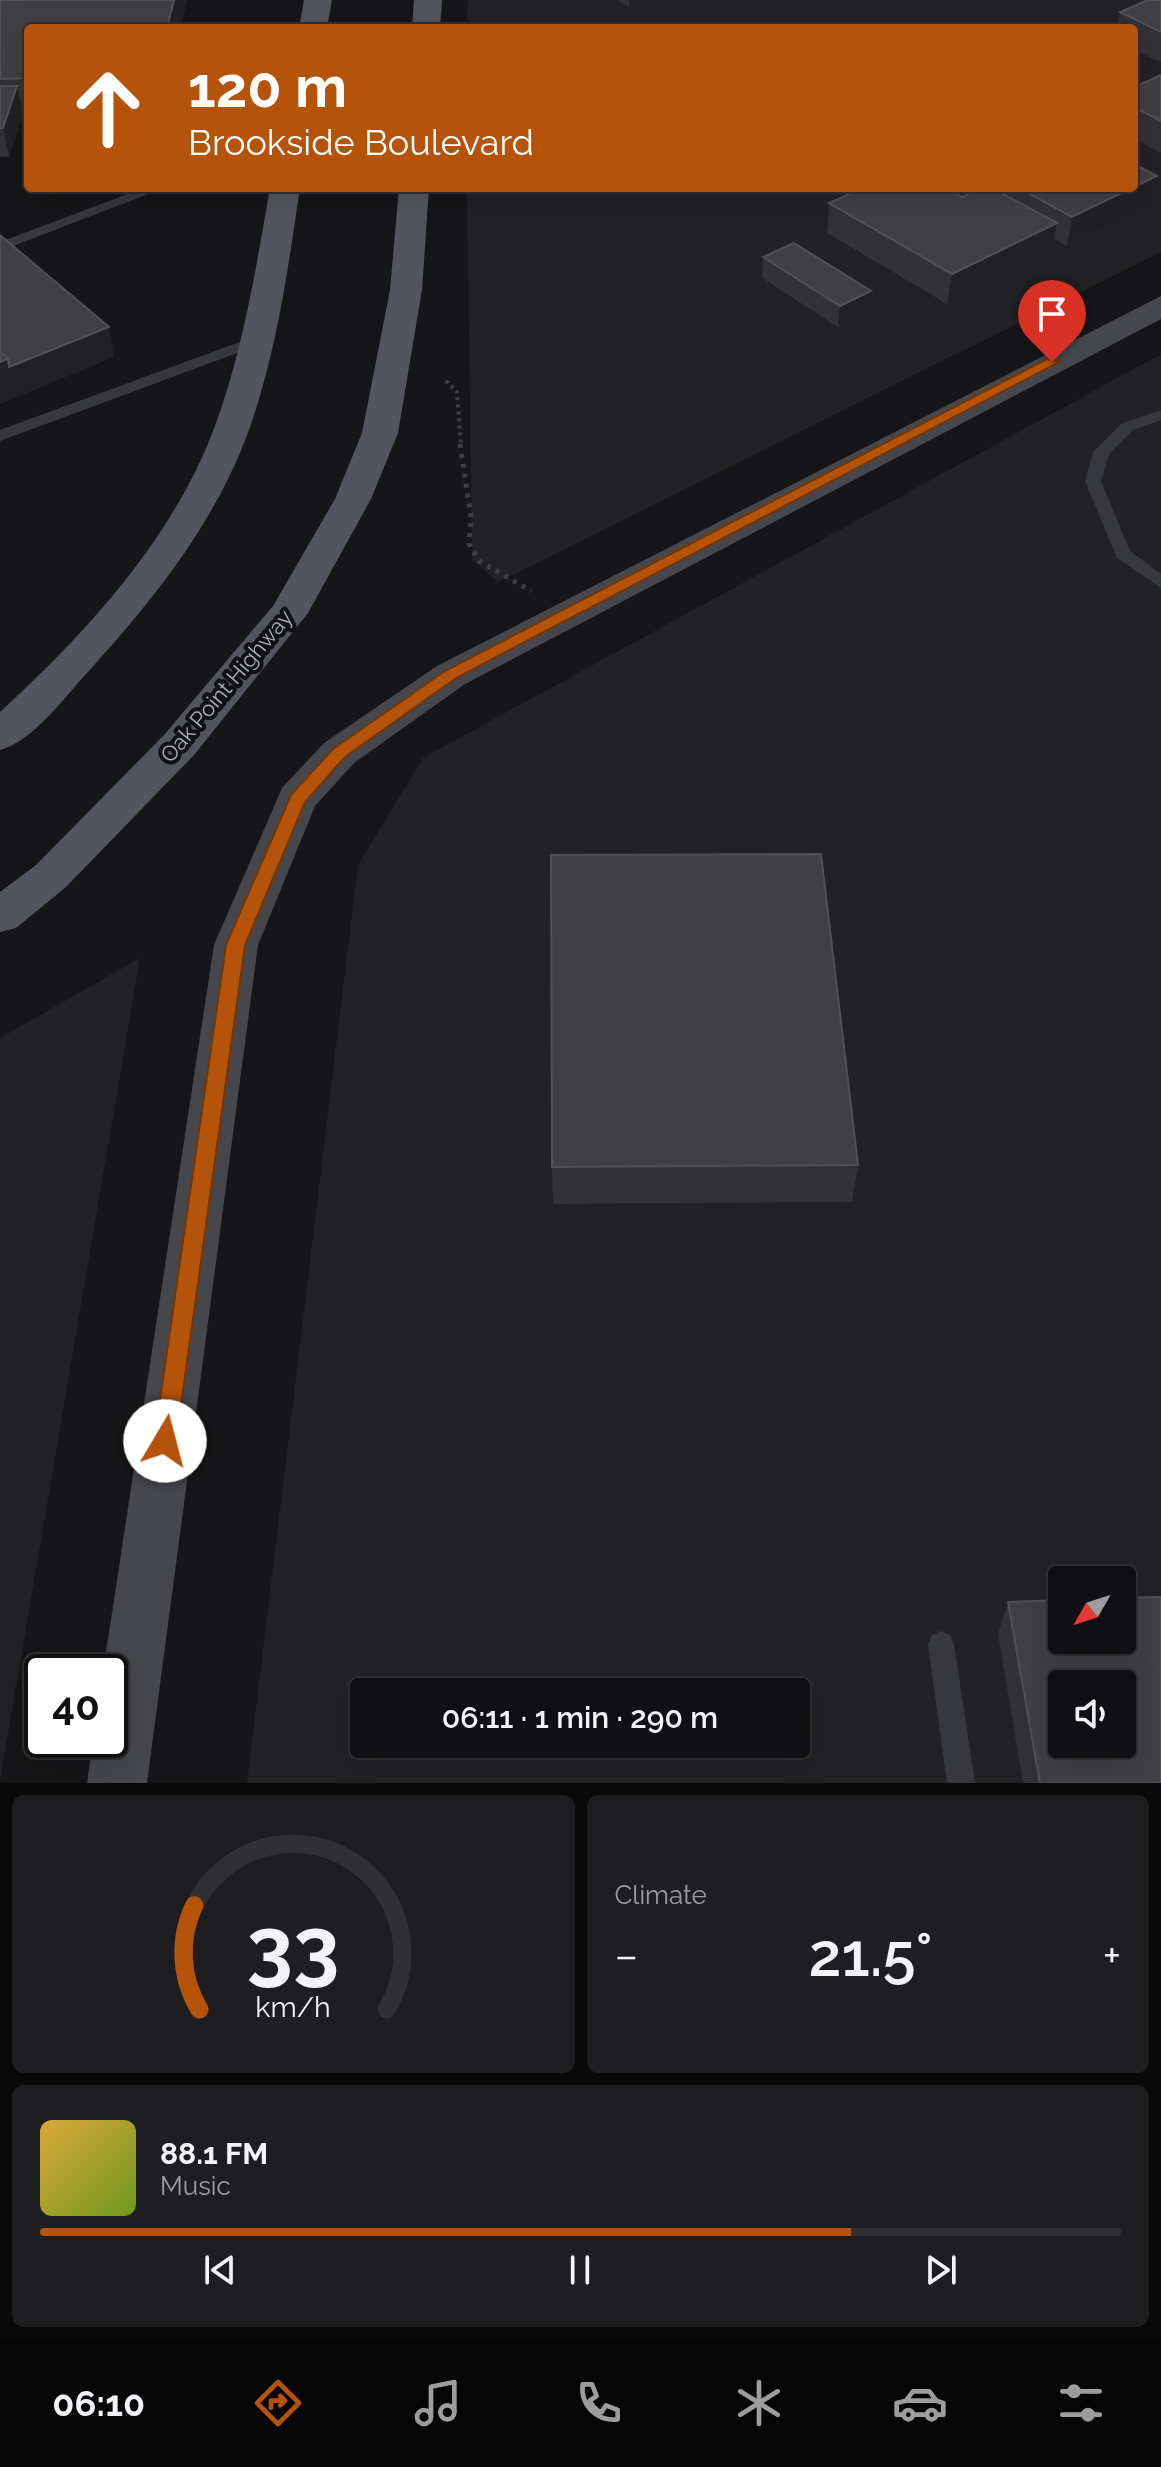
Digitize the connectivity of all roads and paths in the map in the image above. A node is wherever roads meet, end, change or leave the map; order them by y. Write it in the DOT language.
graph roads {
  1 [pos="318,0"];
  2 [pos="428,0"];
  3 [pos="314,24"];
  4 [pos="426,24"];
  5 [pos="146,192"];
  6 [pos="284,192"];
  7 [pos="414,192"];
  8 [pos="0,247"];
  9 [pos="1161,306"];
  10 [pos="259,340"];
  11 [pos="446,381"];
  12 [pos="1161,415"];
  13 [pos="0,436"];
  14 [pos="1161,582"];
  15 [pos="563,616"];
  16 [pos="0,736"];
  17 [pos="0,916"];
  18 [pos="941,1644"];
  19 [pos="117,1783"];
  20 [pos="961,1783"];
  1 -- 3 [label="main road"];
  2 -- 4 [label="main road"];
  5 -- 8 [label="lane"];
  6 -- 10 [label="main road"];
  7 -- 17 [label="main road, Oak Point Highway"];
  9 -- 15 [label="street"];
  10 -- 13 [label="lane"];
  10 -- 16 [label="main road"];
  11 -- 15 [label="path"];
  12 -- 14 [label="lane"];
  15 -- 19 [label="street"];
  18 -- 20 [label="lane"];
}
